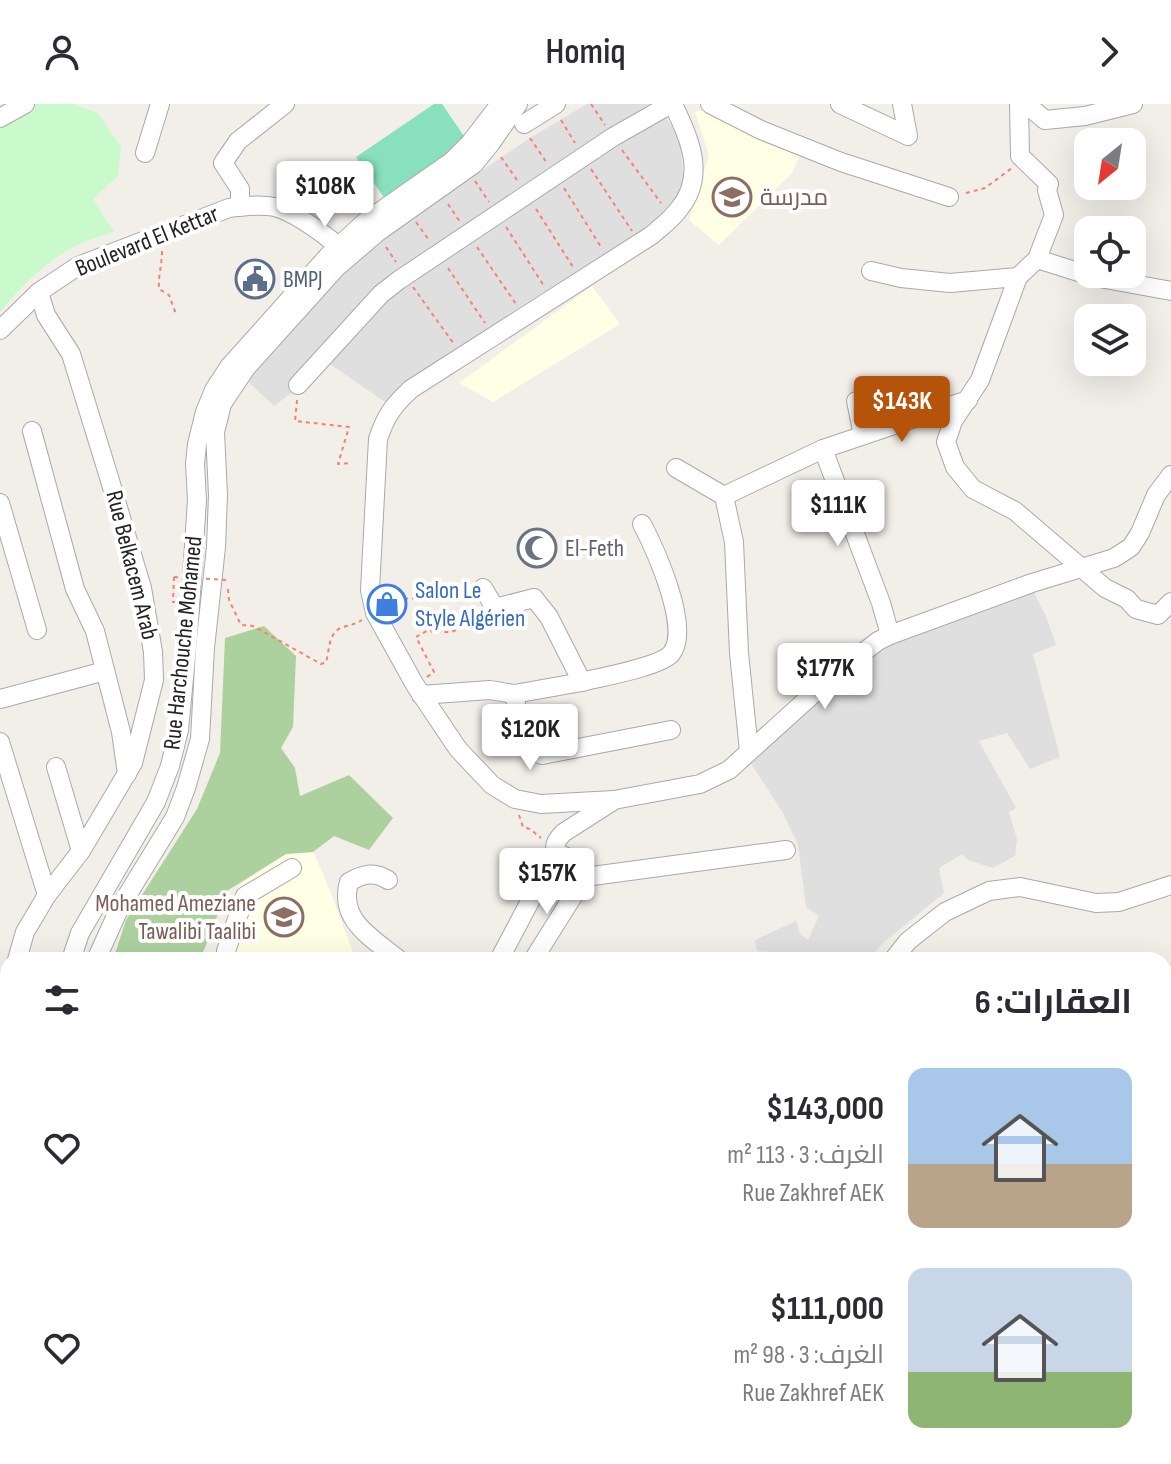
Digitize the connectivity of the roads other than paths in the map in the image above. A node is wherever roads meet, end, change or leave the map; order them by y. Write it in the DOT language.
graph roads {
  1 [pos="25,104"];
  2 [pos="160,104"];
  3 [pos="285,104"];
  4 [pos="672,104"];
  5 [pos="710,104"];
  6 [pos="840,104"];
  7 [pos="902,104"];
  8 [pos="1019,104"];
  9 [pos="1026,104"];
  10 [pos="1133,104"];
  11 [pos="558,112"];
  12 [pos="518,114"];
  13 [pos="0,118"];
  14 [pos="145,153"];
  15 [pos="949,197"];
  16 [pos="240,207"];
  17 [pos="343,250"];
  18 [pos="1037,259"];
  19 [pos="871,271"];
  20 [pos="1018,277"];
  21 [pos="1171,291"];
  22 [pos="39,292"];
  23 [pos="0,330"];
  24 [pos="298,385"];
  25 [pos="968,400"];
  26 [pos="856,401"];
  27 [pos="216,402"];
  28 [pos="32,431"];
  29 [pos="863,435"];
  30 [pos="823,449"];
  31 [pos="676,468"];
  32 [pos="1171,475"];
  33 [pos="724,496"];
  34 [pos="0,503"];
  35 [pos="642,524"];
  36 [pos="1080,567"];
  37 [pos="484,591"];
  38 [pos="1171,602"];
  39 [pos="37,630"];
  40 [pos="890,635"];
  41 [pos="105,671"];
  42 [pos="582,682"];
  43 [pos="514,694"];
  44 [pos="421,695"];
  45 [pos="0,699"];
  46 [pos="671,730"];
  47 [pos="0,742"];
  48 [pos="749,751"];
  49 [pos="56,767"];
  50 [pos="127,775"];
  51 [pos="614,800"];
  52 [pos="550,846"];
  53 [pos="786,850"];
  54 [pos="81,851"];
  55 [pos="292,868"];
  56 [pos="585,877"];
  57 [pos="388,880"];
  58 [pos="1171,885"];
  59 [pos="47,895"];
  60 [pos="19,952"];
  61 [pos="74,952"];
  62 [pos="100,952"];
  63 [pos="226,952"];
  64 [pos="389,952"];
  65 [pos="503,952"];
  66 [pos="538,952"];
  67 [pos="899,952"];
  1 -- 13 [label="street"];
  2 -- 14 [label="street"];
  3 -- 16 [label="street"];
  4 -- 24 [label="street"];
  4 -- 44 [label="street"];
  5 -- 15 [label="street"];
  6 -- 7 [label="street"];
  8 -- 18 [label="street"];
  9 -- 10 [label="street"];
  11 -- 12 [label="street"];
  12 -- 17 [label="street"];
  16 -- 17 [label="street, Boulevard El Kettar"];
  16 -- 22 [label="street, Boulevard El Kettar"];
  17 -- 27 [label="street"];
  18 -- 20 [label="street"];
  18 -- 21 [label="street"];
  19 -- 20 [label="street"];
  20 -- 25 [label="street"];
  22 -- 23 [label="street, Boulevard El Kettar"];
  22 -- 50 [label="street, Rue Belkacem Arab"];
  25 -- 29 [label="street"];
  25 -- 36 [label="street"];
  26 -- 29 [label="street"];
  27 -- 61 [label="street, Rue Harchouche Mohamed"];
  27 -- 62 [label="street, Rue Harchouche Mohamed"];
  28 -- 41 [label="street"];
  29 -- 30 [label="street"];
  30 -- 33 [label="street"];
  30 -- 40 [label="street"];
  31 -- 33 [label="street"];
  32 -- 36 [label="street"];
  33 -- 48 [label="street"];
  34 -- 39 [label="street"];
  35 -- 42 [label="street"];
  36 -- 38 [label="street"];
  36 -- 40 [label="street"];
  37 -- 42 [label="street"];
  40 -- 48 [label="street"];
  41 -- 45 [label="street"];
  41 -- 50 [label="street"];
  42 -- 43 [label="street"];
  43 -- 44 [label="street"];
  43 -- 46 [label="street"];
  44 -- 51 [label="street"];
  47 -- 59 [label="street"];
  48 -- 51 [label="street"];
  49 -- 54 [label="street"];
  50 -- 54 [label="street, Rue Belkacem Arab"];
  51 -- 52 [label="street"];
  52 -- 56 [label="street"];
  52 -- 65 [label="street"];
  53 -- 56 [label="street"];
  54 -- 59 [label="street, Rue Belkacem Arab"];
  55 -- 63 [label="street"];
  56 -- 66 [label="street"];
  57 -- 64 [label="street"];
  58 -- 67 [label="street"];
  59 -- 60 [label="street, Rue Belkacem Arab"];
}
